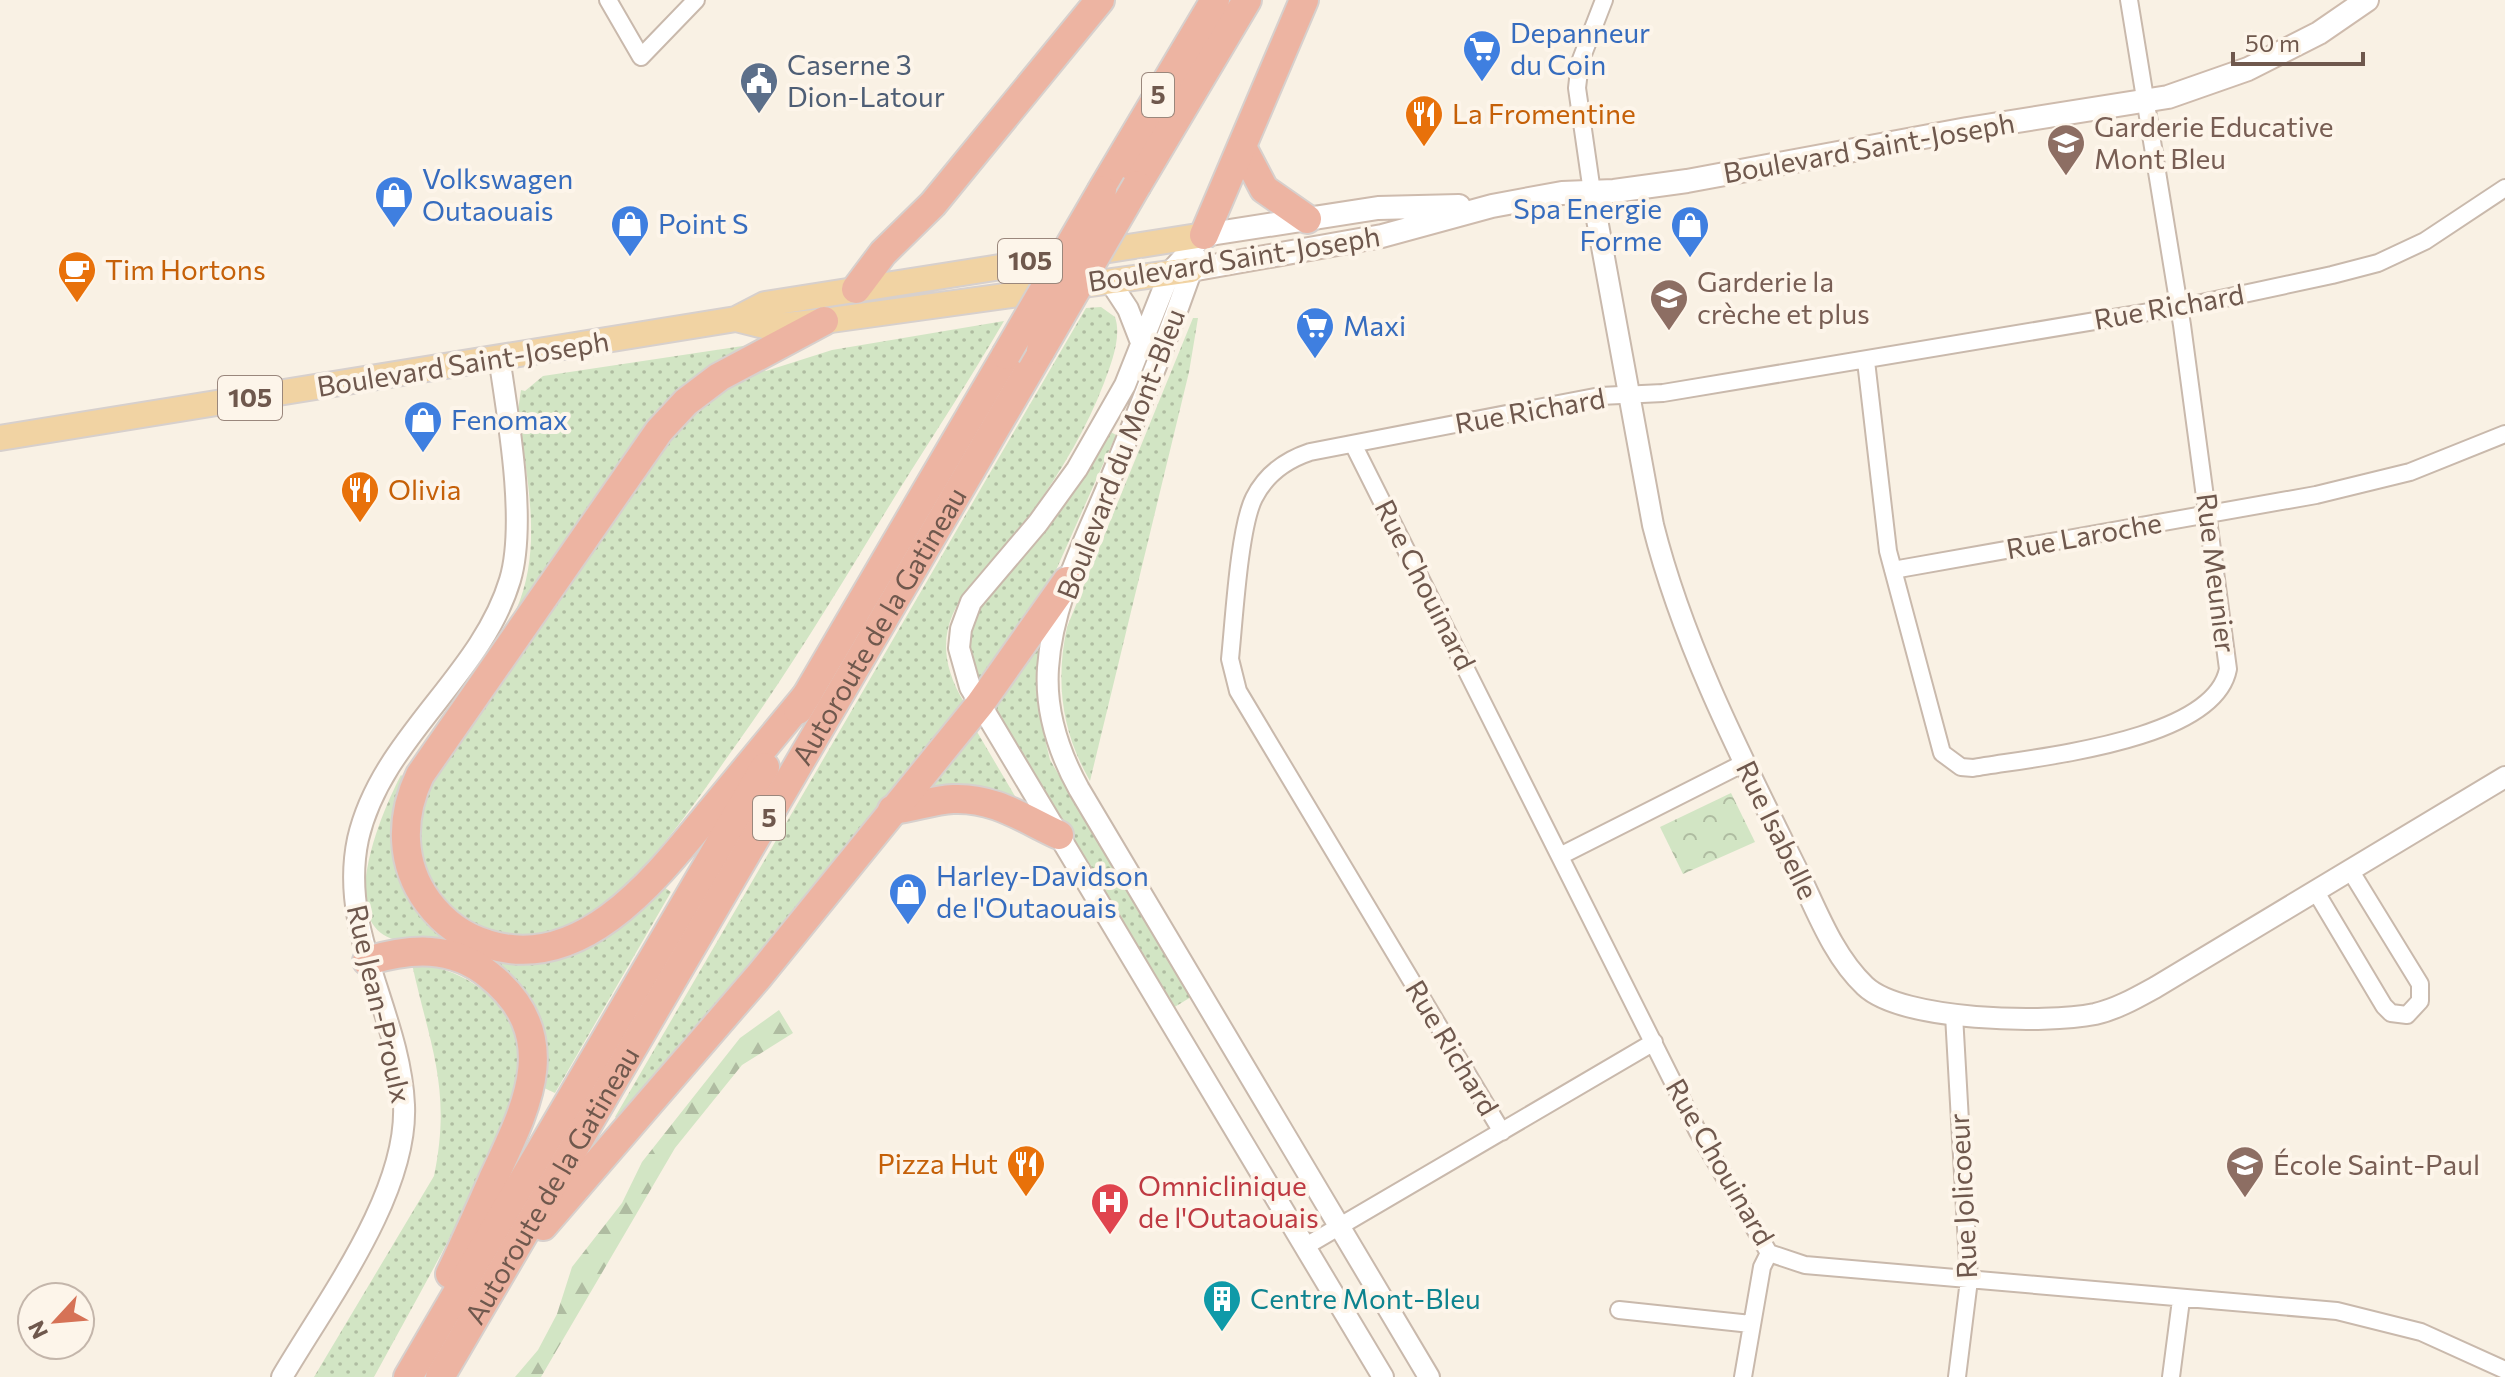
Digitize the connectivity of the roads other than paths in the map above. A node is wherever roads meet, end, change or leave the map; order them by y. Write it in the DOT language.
graph roads {
  1 [pos="608,0"];
  2 [pos="696,0"];
  3 [pos="1100,0"];
  4 [pos="1215,0"];
  5 [pos="1247,0"];
  6 [pos="1304,0"];
  7 [pos="1604,0"];
  8 [pos="2129,0"];
  9 [pos="2367,0"];
  10 [pos="2145,100"];
  11 [pos="1242,147"];
  12 [pos="2505,188"];
  13 [pos="1592,192"];
  14 [pos="1492,206"];
  15 [pos="1307,219"];
  16 [pos="1204,235"];
  17 [pos="1181,271"];
  18 [pos="1109,280"];
  19 [pos="856,289"];
  20 [pos="2179,307"];
  21 [pos="736,319"];
  22 [pos="824,321"];
  23 [pos="1142,345"];
  24 [pos="499,357"];
  25 [pos="1866,361"];
  26 [pos="1631,396"];
  27 [pos="2505,434"];
  28 [pos="0,438"];
  29 [pos="1353,444"];
  30 [pos="2209,514"];
  31 [pos="1893,570"];
  32 [pos="1067,581"];
  33 [pos="807,695"];
  34 [pos="980,704"];
  35 [pos="1744,763"];
  36 [pos="2505,777"];
  37 [pos="892,810"];
  38 [pos="1059,835"];
  39 [pos="1560,856"];
  40 [pos="2350,870"];
  41 [pos="2316,892"];
  42 [pos="367,961"];
  43 [pos="1954,1015"];
  44 [pos="1654,1042"];
  45 [pos="1502,1132"];
  46 [pos="1341,1226"];
  47 [pos="1306,1246"];
  48 [pos="1769,1253"];
  49 [pos="1969,1280"];
  50 [pos="494,1285"];
  51 [pos="2181,1300"];
  52 [pos="1619,1310"];
  53 [pos="1751,1324"];
  54 [pos="2505,1370"];
  55 [pos="282,1377"];
  56 [pos="406,1377"];
  57 [pos="440,1377"];
  58 [pos="1383,1377"];
  59 [pos="1429,1377"];
  60 [pos="1743,1377"];
  61 [pos="1957,1377"];
  62 [pos="2171,1377"];
  1 -- 2 [label="street"];
  3 -- 19 [label="highway"];
  4 -- 33 [label="highway, Autoroute de la Gatineau / 5, bridge"];
  5 -- 50 [label="highway, Autoroute de la Gatineau / 5, bridge"];
  6 -- 11 [label="highway"];
  7 -- 13 [label="street"];
  8 -- 10 [label="street, Rue Meunier"];
  9 -- 10 [label="main road, Boulevard Saint-Joseph"];
  10 -- 13 [label="main road, Boulevard Saint-Joseph"];
  10 -- 20 [label="street, Rue Meunier"];
  11 -- 15 [label="highway"];
  11 -- 16 [label="highway"];
  12 -- 20 [label="street, Rue Richard"];
  13 -- 14 [label="main road, Boulevard Saint-Joseph"];
  13 -- 26 [label="street, Rue Isabelle"];
  14 -- 15 [label="main road, Boulevard Saint-Joseph"];
  14 -- 17 [label="main road, Boulevard Saint-Joseph"];
  15 -- 16 [label="main road, Boulevard Saint-Joseph"];
  16 -- 17 [label="street, Boulevard du Mont-Bleu"];
  16 -- 19 [label="main road, Boulevard Saint-Joseph / 105"];
  17 -- 18 [label="main road, Boulevard Saint-Joseph / 105"];
  17 -- 23 [label="street, Boulevard du Mont-Bleu"];
  17 -- 32 [label="street, Boulevard du Mont-Bleu"];
  18 -- 22 [label="main road, Boulevard Saint-Joseph / 105"];
  18 -- 23 [label="street"];
  19 -- 21 [label="main road, Boulevard Saint-Joseph / 105"];
  20 -- 25 [label="street, Rue Richard"];
  20 -- 30 [label="street, Rue Meunier"];
  21 -- 22 [label="main road, Boulevard Saint-Joseph / 105"];
  21 -- 24 [label="main road, Boulevard Saint-Joseph / 105"];
  22 -- 33 [label="highway"];
  23 -- 34 [label="street, Boulevard du Mont-Bleu"];
  24 -- 28 [label="main road, Boulevard Saint-Joseph / 105"];
  24 -- 42 [label="street, Rue Jean-Proulx"];
  25 -- 26 [label="street, Rue Richard"];
  25 -- 31 [label="street, Rue Meunier"];
  26 -- 29 [label="street, Rue Richard"];
  26 -- 35 [label="street, Rue Isabelle"];
  27 -- 30 [label="street, Rue Laroche"];
  29 -- 39 [label="street, Rue Chouinard"];
  29 -- 45 [label="street, Rue Richard"];
  30 -- 31 [label="street, Rue Laroche"];
  30 -- 31 [label="street, Rue Meunier"];
  32 -- 34 [label="highway"];
  32 -- 46 [label="street, Boulevard du Mont-Bleu"];
  33 -- 56 [label="highway, Autoroute de la Gatineau / 5"];
  34 -- 37 [label="highway"];
  34 -- 38 [label="street, Boulevard du Mont-Bleu"];
  35 -- 39 [label="street"];
  35 -- 43 [label="street, Rue Isabelle"];
  36 -- 40 [label="street, Rue Isabelle"];
  37 -- 38 [label="highway"];
  37 -- 50 [label="highway"];
  38 -- 47 [label="street, Boulevard du Mont-Bleu"];
  39 -- 44 [label="street, Rue Chouinard"];
  40 -- 41 [label="street, Rue Isabelle"];
  40 -- 41 [label="street"];
  41 -- 43 [label="street, Rue Isabelle"];
  42 -- 55 [label="street, Rue Jean-Proulx"];
  42 -- 56 [label="highway"];
  43 -- 49 [label="street, Rue Jolicoeur"];
  44 -- 45 [label="street"];
  44 -- 48 [label="street, Rue Chouinard"];
  45 -- 46 [label="street"];
  46 -- 47 [label="street"];
  46 -- 59 [label="street, Boulevard du Mont-Bleu"];
  47 -- 58 [label="street, Boulevard du Mont-Bleu"];
  48 -- 49 [label="street, Rue Chouinard"];
  48 -- 53 [label="street"];
  49 -- 51 [label="street, Rue Chouinard"];
  49 -- 61 [label="street, Rue Jolicoeur"];
  50 -- 57 [label="highway, Autoroute de la Gatineau / 5"];
  51 -- 54 [label="street, Rue Chouinard"];
  51 -- 62 [label="street"];
  52 -- 53 [label="street"];
  53 -- 60 [label="street"];
}
